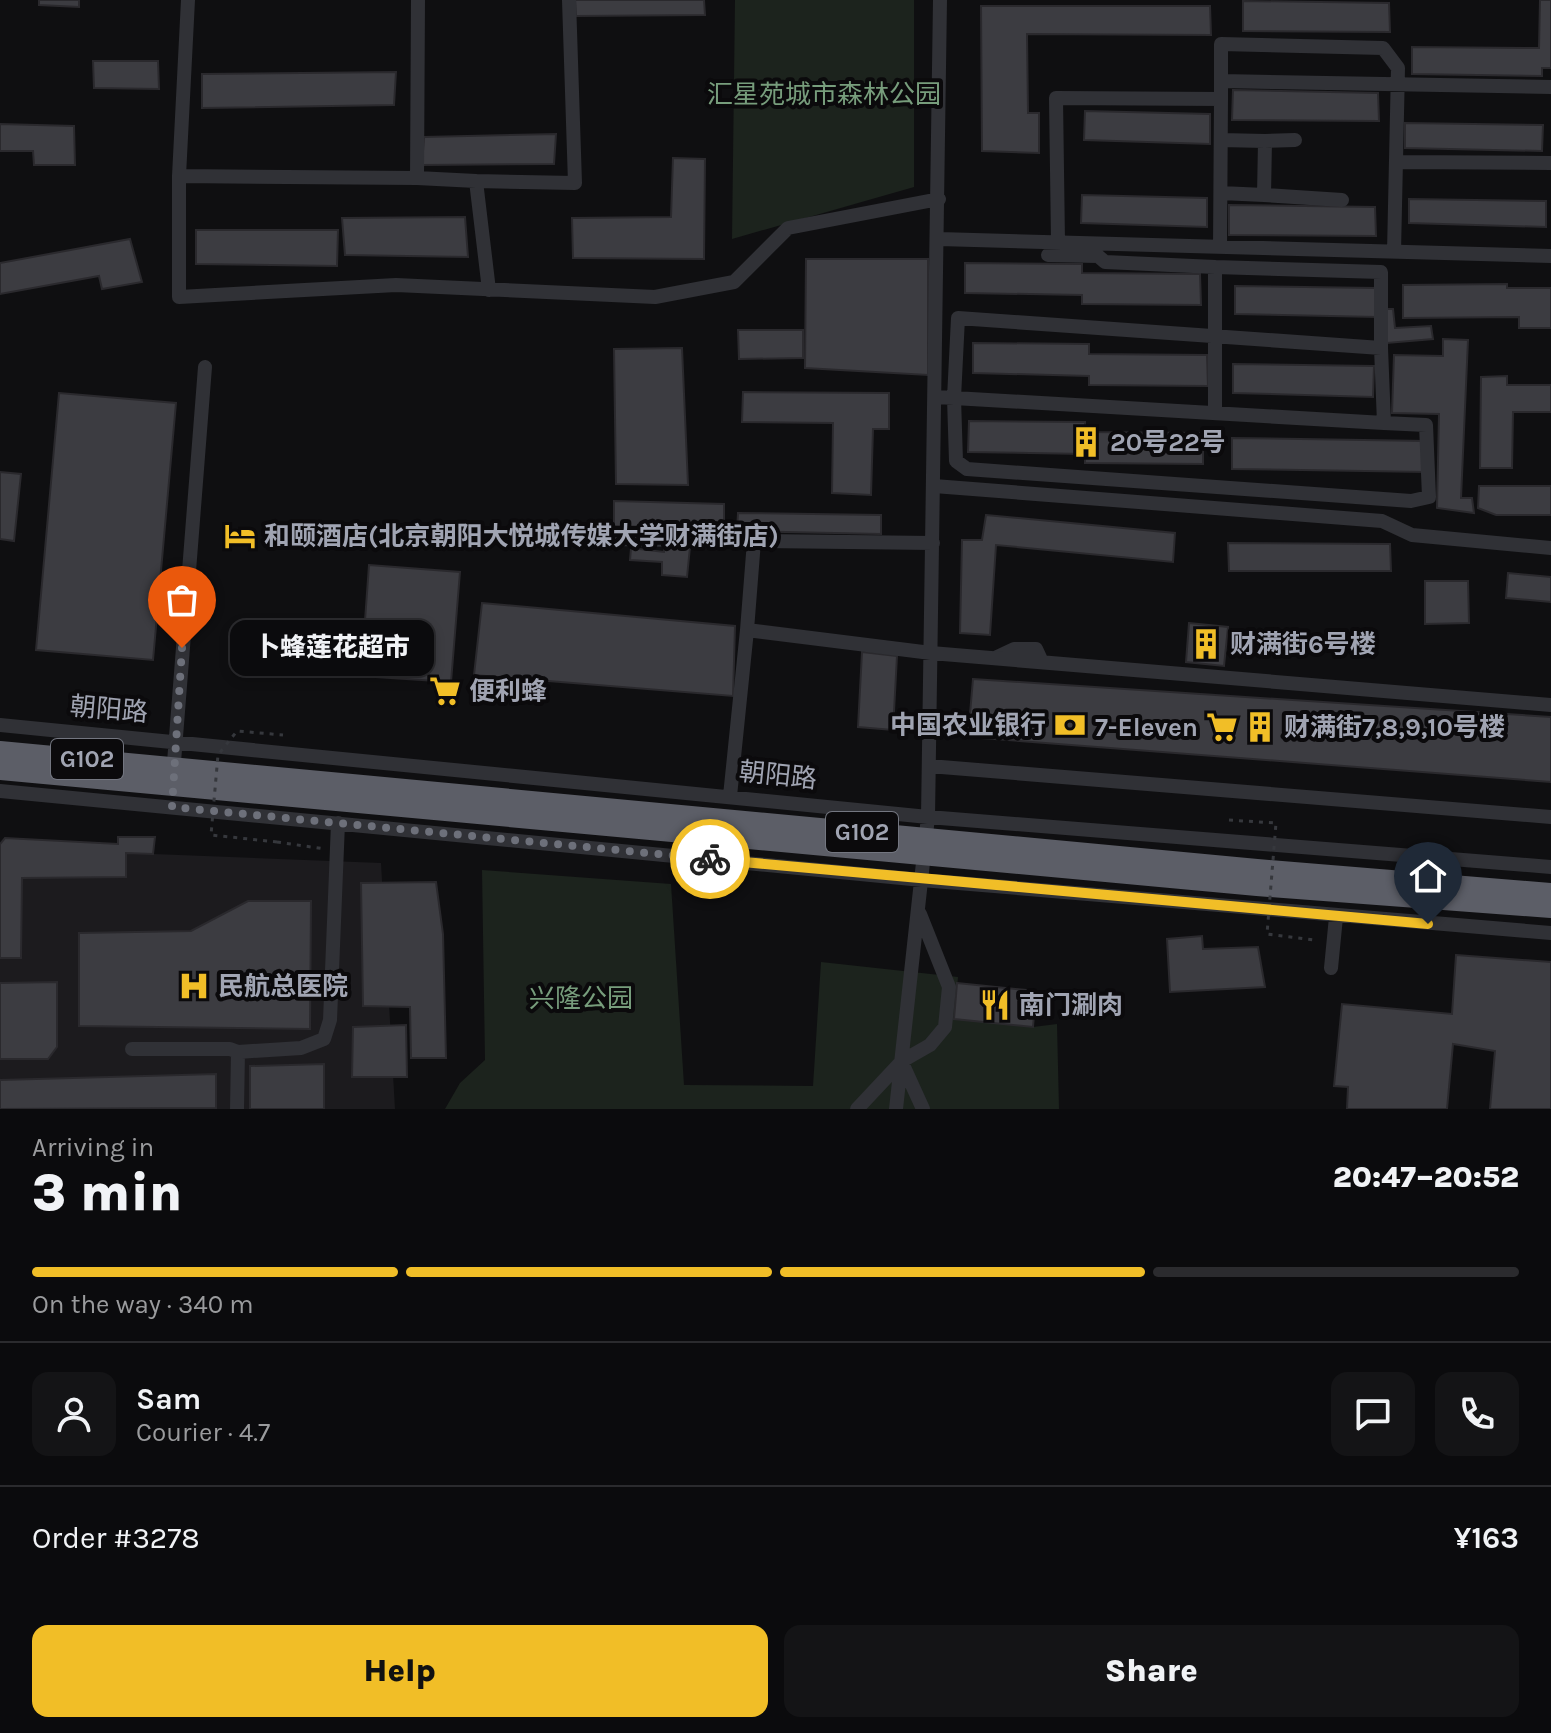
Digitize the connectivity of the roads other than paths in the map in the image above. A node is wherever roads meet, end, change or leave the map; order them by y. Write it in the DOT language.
graph roads {
  1 [pos="188,0"];
  2 [pos="418,0"];
  3 [pos="569,0"];
  4 [pos="940,0"];
  5 [pos="1221,81"];
  6 [pos="1398,83"];
  7 [pos="1551,87"];
  8 [pos="1221,99"];
  9 [pos="1221,140"];
  10 [pos="1295,140"];
  11 [pos="1265,141"];
  12 [pos="1396,162"];
  13 [pos="1551,163"];
  14 [pos="179,176"];
  15 [pos="417,178"];
  16 [pos="476,181"];
  17 [pos="1221,193"];
  18 [pos="1264,195"];
  19 [pos="939,199"];
  20 [pos="1342,200"];
  21 [pos="939,239"];
  22 [pos="1058,242"];
  23 [pos="1220,247"];
  24 [pos="1394,252"];
  25 [pos="1048,255"];
  26 [pos="1551,256"];
  27 [pos="1215,267"];
  28 [pos="489,290"];
  29 [pos="1215,336"];
  30 [pos="1381,348"];
  31 [pos="205,367"];
  32 [pos="936,397"];
  33 [pos="954,398"];
  34 [pos="1215,413"];
  35 [pos="1384,423"];
  36 [pos="934,486"];
  37 [pos="536,538"];
  38 [pos="754,541"];
  39 [pos="933,543"];
  40 [pos="1551,548"];
  41 [pos="747,630"];
  42 [pos="931,653"];
  43 [pos="1551,705"];
  44 [pos="0,725"];
  45 [pos="174,741"];
  46 [pos="0,751"];
  47 [pos="929,766"];
  48 [pos="0,770"];
  49 [pos="173,787"];
  50 [pos="0,791"];
  51 [pos="730,796"];
  52 [pos="928,817"];
  53 [pos="1551,817"];
  54 [pos="338,823"];
  55 [pos="925,847"];
  56 [pos="1551,867"];
  57 [pos="922,880"];
  58 [pos="1551,893"];
  59 [pos="1551,908"];
  60 [pos="920,912"];
  61 [pos="1336,917"];
  62 [pos="1551,933"];
  63 [pos="1331,968"];
  64 [pos="132,1049"];
  65 [pos="238,1052"];
  66 [pos="902,1061"];
  67 [pos="237,1109"];
  68 [pos="857,1109"];
  69 [pos="896,1109"];
  70 [pos="923,1109"];
  1 -- 14 [label="street"];
  2 -- 15 [label="street"];
  3 -- 16 [label="street"];
  4 -- 19 [label="street"];
  5 -- 6 [label="street"];
  5 -- 6 [label="street"];
  5 -- 8 [label="street"];
  6 -- 7 [label="street"];
  6 -- 12 [label="street"];
  8 -- 9 [label="street"];
  8 -- 22 [label="street"];
  9 -- 11 [label="street"];
  9 -- 17 [label="street"];
  10 -- 11 [label="street"];
  11 -- 18 [label="street"];
  12 -- 13 [label="street"];
  12 -- 24 [label="street"];
  14 -- 15 [label="street"];
  14 -- 28 [label="street"];
  15 -- 16 [label="street"];
  16 -- 28 [label="street"];
  17 -- 18 [label="street"];
  17 -- 23 [label="street"];
  18 -- 20 [label="street"];
  19 -- 21 [label="street"];
  19 -- 28 [label="street"];
  21 -- 22 [label="street"];
  21 -- 32 [label="street"];
  22 -- 23 [label="street"];
  23 -- 24 [label="street"];
  24 -- 26 [label="street"];
  25 -- 27 [label="street"];
  27 -- 29 [label="street"];
  27 -- 30 [label="street"];
  29 -- 30 [label="street"];
  29 -- 33 [label="street"];
  29 -- 34 [label="street"];
  30 -- 35 [label="street"];
  31 -- 45 [label="street"];
  32 -- 33 [label="street"];
  32 -- 36 [label="street"];
  33 -- 34 [label="street"];
  33 -- 35 [label="street"];
  34 -- 35 [label="street"];
  36 -- 39 [label="street"];
  36 -- 40 [label="street"];
  37 -- 38 [label="street"];
  38 -- 39 [label="street"];
  38 -- 41 [label="street"];
  39 -- 42 [label="street"];
  41 -- 42 [label="street"];
  41 -- 51 [label="street"];
  42 -- 43 [label="street"];
  42 -- 47 [label="street"];
  44 -- 45 [label="street, 朝阳路"];
  45 -- 49 [label="street"];
  45 -- 51 [label="street, 朝阳路"];
  46 -- 49 [label="highway, 朝阳路 / G102"];
  47 -- 52 [label="street"];
  47 -- 53 [label="street"];
  48 -- 49 [label="highway, 朝阳路 / G102"];
  49 -- 50 [label="street, 朝阳路"];
  49 -- 54 [label="street, 朝阳路"];
  49 -- 55 [label="highway, 朝阳路 / G102"];
  51 -- 52 [label="street, 朝阳路"];
  52 -- 55 [label="street"];
  52 -- 56 [label="street, 朝阳路"];
  54 -- 57 [label="street, 朝阳路"];
  54 -- 65 [label="street"];
  55 -- 57 [label="street"];
  55 -- 58 [label="highway, 朝阳路 / G102"];
  55 -- 59 [label="highway, 朝阳路 / G102"];
  57 -- 60 [label="street"];
  57 -- 61 [label="street, 朝阳路"];
  60 -- 66 [label="street"];
  60 -- 66 [label="street"];
  61 -- 62 [label="street, 朝阳路"];
  61 -- 63 [label="street"];
  64 -- 65 [label="street"];
  65 -- 67 [label="street"];
  66 -- 68 [label="street"];
  66 -- 69 [label="street"];
  66 -- 70 [label="street"];
}
